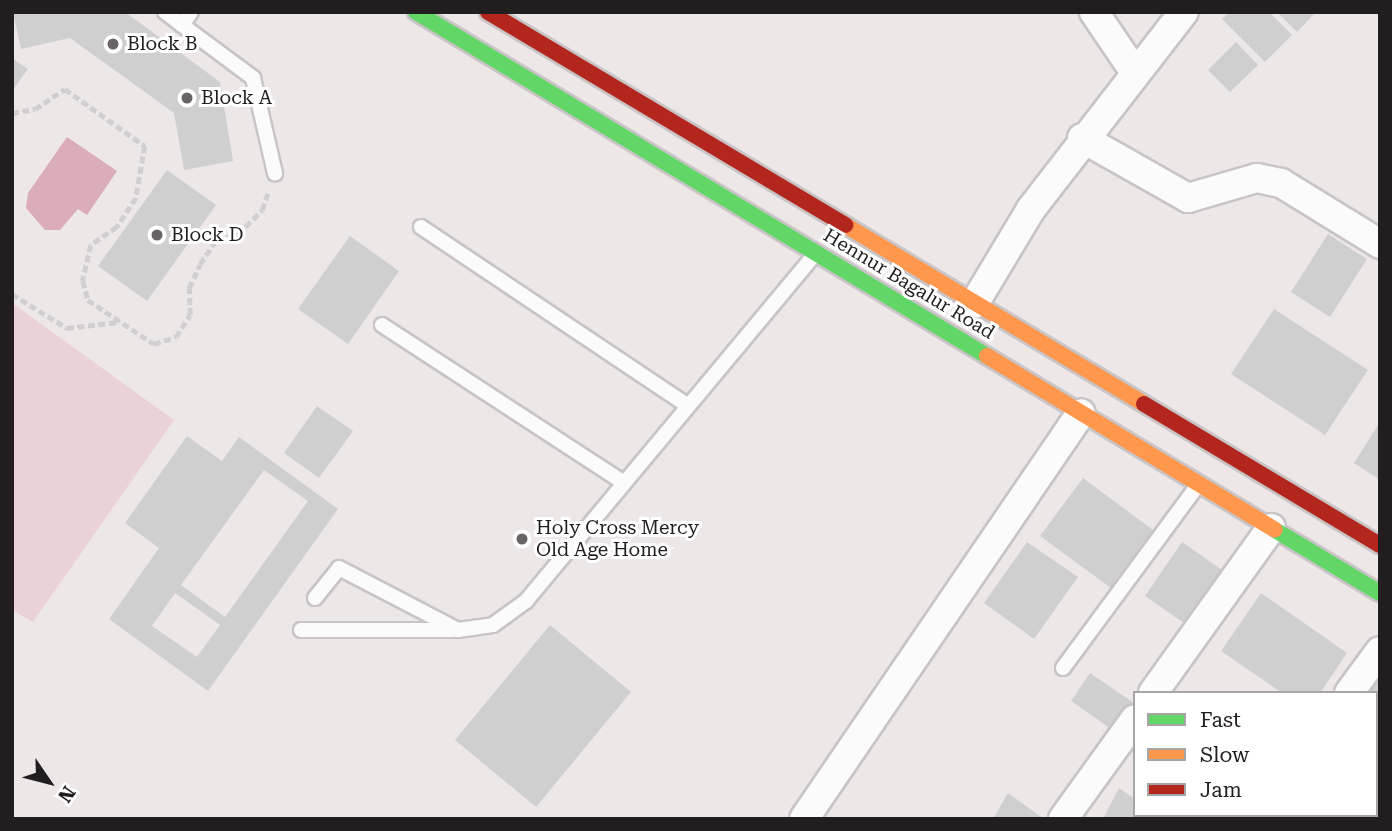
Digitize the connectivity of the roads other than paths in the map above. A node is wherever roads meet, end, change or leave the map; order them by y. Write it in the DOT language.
graph roads {
  1 [pos="165,12"];
  2 [pos="416,12"];
  3 [pos="1094,12"];
  4 [pos="1184,12"];
  5 [pos="496,14"];
  6 [pos="186,18"];
  7 [pos="1133,71"];
  8 [pos="1082,138"];
  9 [pos="275,173"];
  10 [pos="421,227"];
  11 [pos="1380,244"];
  12 [pos="816,252"];
  13 [pos="974,304"];
  14 [pos="383,326"];
  15 [pos="688,406"];
  16 [pos="1081,413"];
  17 [pos="624,483"];
  18 [pos="1198,485"];
  19 [pos="1271,528"];
  20 [pos="1380,545"];
  21 [pos="1380,593"];
  22 [pos="315,598"];
  23 [pos="301,630"];
  24 [pos="458,630"];
  25 [pos="1380,651"];
  26 [pos="1063,668"];
  27 [pos="1154,691"];
  28 [pos="1350,691"];
  29 [pos="1133,722"];
  30 [pos="804,819"];
  31 [pos="1063,819"];
  1 -- 6 [label="lane"];
  2 -- 12 [label="main road, Hennur Bagalur Road"];
  3 -- 7 [label="street"];
  4 -- 7 [label="street"];
  5 -- 13 [label="main road, Hennur Bagalur Road"];
  6 -- 9 [label="lane"];
  7 -- 8 [label="street"];
  8 -- 11 [label="street"];
  8 -- 13 [label="street"];
  10 -- 15 [label="lane"];
  12 -- 15 [label="lane"];
  12 -- 16 [label="main road, Hennur Bagalur Road"];
  13 -- 20 [label="main road, Hennur Bagalur Road"];
  14 -- 17 [label="lane"];
  15 -- 17 [label="lane"];
  16 -- 18 [label="main road, Hennur Bagalur Road"];
  16 -- 30 [label="street"];
  17 -- 24 [label="lane"];
  18 -- 19 [label="main road, Hennur Bagalur Road"];
  18 -- 26 [label="lane"];
  19 -- 21 [label="main road, Hennur Bagalur Road"];
  19 -- 27 [label="street"];
  22 -- 24 [label="lane"];
  23 -- 24 [label="lane"];
  25 -- 28 [label="street"];
  29 -- 31 [label="street"];
}
